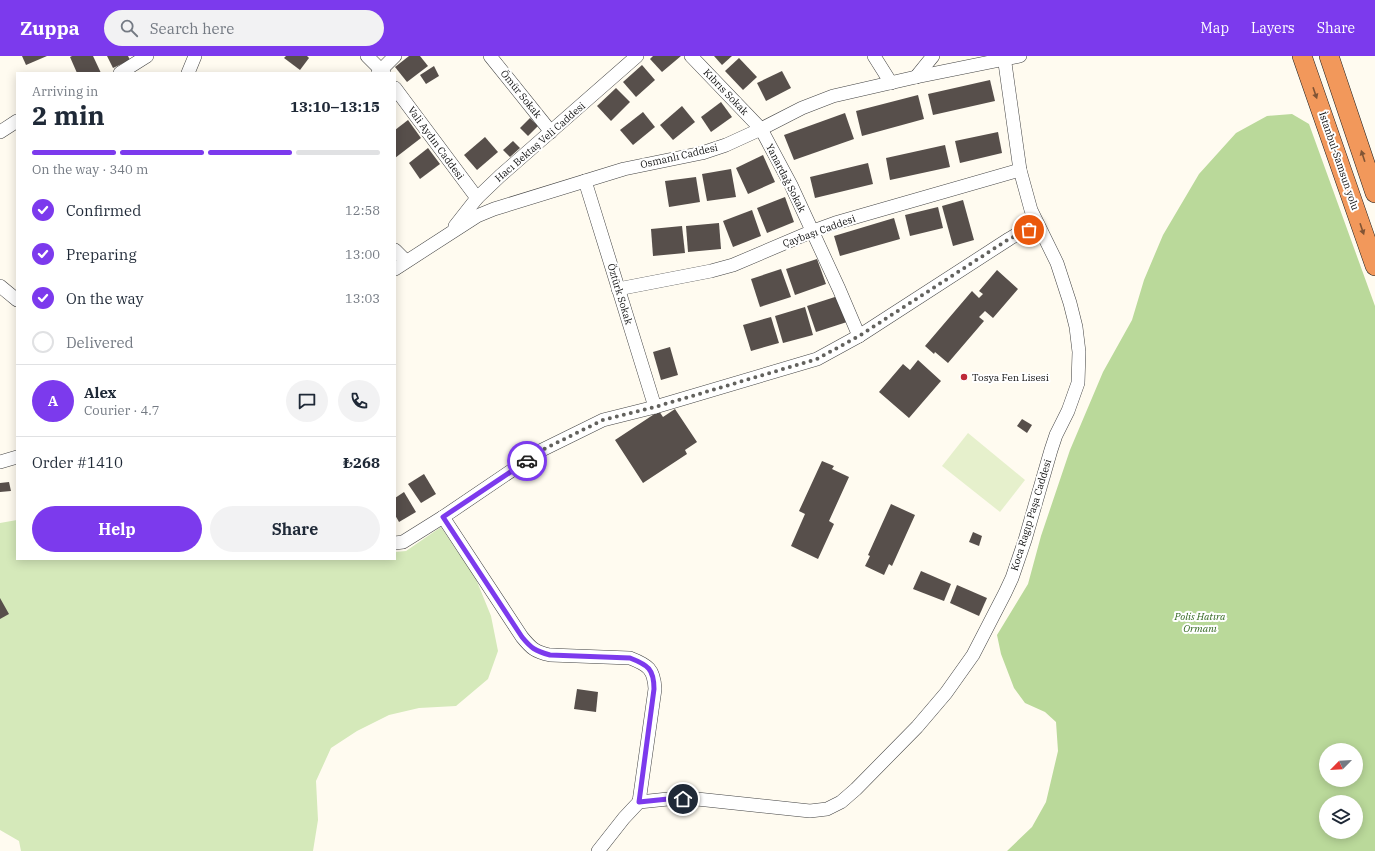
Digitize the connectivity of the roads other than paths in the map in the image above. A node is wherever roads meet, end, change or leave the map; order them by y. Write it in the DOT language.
graph roads {
  1 [pos="147,56"];
  2 [pos="195,56"];
  3 [pos="367,56"];
  4 [pos="395,56"];
  5 [pos="490,56"];
  6 [pos="637,56"];
  7 [pos="691,56"];
  8 [pos="874,56"];
  9 [pos="933,56"];
  10 [pos="1020,56"];
  11 [pos="1302,56"];
  12 [pos="1329,56"];
  13 [pos="1004,58"];
  14 [pos="122,72"];
  15 [pos="188,72"];
  16 [pos="381,72"];
  17 [pos="916,78"];
  18 [pos="891,83"];
  19 [pos="396,89"];
  20 [pos="16,123"];
  21 [pos="762,129"];
  22 [pos="0,132"];
  23 [pos="551,132"];
  24 [pos="1020,170"];
  25 [pos="585,181"];
  26 [pos="1375,193"];
  27 [pos="476,198"];
  28 [pos="1038,226"];
  29 [pos="812,231"];
  30 [pos="449,234"];
  31 [pos="396,253"];
  32 [pos="400,265"];
  33 [pos="1375,266"];
  34 [pos="0,286"];
  35 [pos="618,289"];
  36 [pos="16,299"];
  37 [pos="859,336"];
  38 [pos="655,407"];
  39 [pos="16,456"];
  40 [pos="0,462"];
  41 [pos="443,517"];
  42 [pos="399,542"];
  43 [pos="639,802"];
  44 [pos="598,851"];
  1 -- 14 [label="street"];
  2 -- 15 [label="street"];
  3 -- 16 [label="street"];
  4 -- 16 [label="street"];
  5 -- 23 [label="street, Ömür Sokak"];
  6 -- 23 [label="street, Hacı Bektaş Veli Caddesi"];
  7 -- 21 [label="street, Kıbrıs Sokak"];
  8 -- 18 [label="street"];
  9 -- 17 [label="street"];
  10 -- 13 [label="street, Osmanlı Caddesi"];
  11 -- 33 [label="highway, İstanbul-Samsun yolu, one-way"];
  26 -- 12 [label="highway, one-way"];
  13 -- 17 [label="street, Osmanlı Caddesi"];
  13 -- 24 [label="street, Koca Ragıp Paşa Caddesi"];
  17 -- 18 [label="street, Osmanlı Caddesi"];
  18 -- 21 [label="street, Osmanlı Caddesi"];
  19 -- 27 [label="street, Vali Aydın Caddesi"];
  20 -- 22 [label="street"];
  21 -- 25 [label="street, Osmanlı Caddesi"];
  21 -- 29 [label="street, Yanardağ Sokak"];
  23 -- 27 [label="street, Hacı Bektaş Veli Caddesi"];
  24 -- 28 [label="street, Koca Ragıp Paşa Caddesi"];
  24 -- 29 [label="street, Çaybaşı Caddesi"];
  25 -- 30 [label="street, Osmanlı Caddesi"];
  25 -- 35 [label="street, Öztürk Sokak"];
  27 -- 30 [label="street, Hacı Bektaş Veli Caddesi"];
  28 -- 37 [label="street"];
  28 -- 43 [label="street, Koca Ragıp Paşa Caddesi"];
  29 -- 35 [label="street, Çaybaşı Caddesi"];
  29 -- 37 [label="street, Yanardağ Sokak"];
  30 -- 32 [label="street, Osmanlı Caddesi"];
  31 -- 32 [label="street"];
  34 -- 36 [label="street"];
  35 -- 38 [label="street, Öztürk Sokak"];
  37 -- 38 [label="street"];
  38 -- 41 [label="street"];
  39 -- 40 [label="street"];
  41 -- 42 [label="street"];
  41 -- 43 [label="street"];
  43 -- 44 [label="street"];
}
